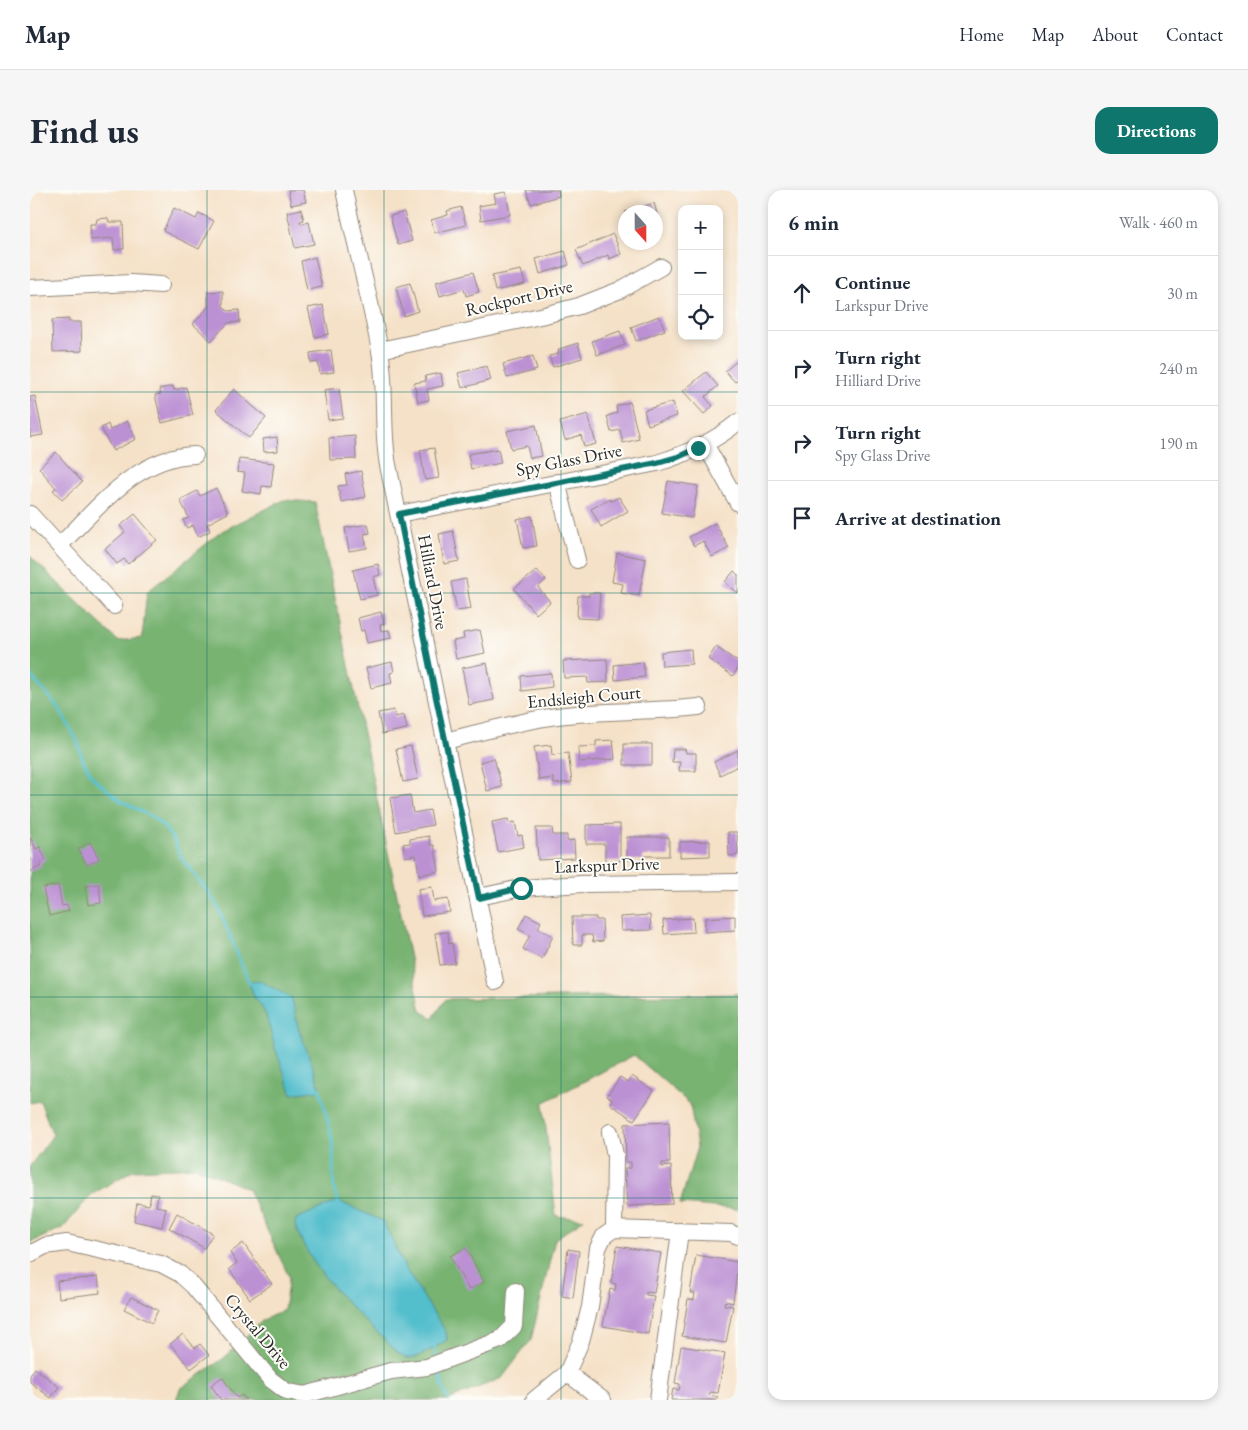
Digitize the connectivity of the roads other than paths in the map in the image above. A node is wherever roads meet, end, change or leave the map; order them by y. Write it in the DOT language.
graph roads {
  1 [pos="348,191"];
  2 [pos="661,267"];
  3 [pos="161,285"];
  4 [pos="30,288"];
  5 [pos="380,350"];
  6 [pos="738,422"];
  7 [pos="705,444"];
  8 [pos="195,455"];
  9 [pos="557,482"];
  10 [pos="738,503"];
  11 [pos="30,514"];
  12 [pos="399,514"];
  13 [pos="59,546"];
  14 [pos="578,560"];
  15 [pos="114,606"];
  16 [pos="699,707"];
  17 [pos="445,741"];
  18 [pos="738,882"];
  19 [pos="479,898"];
  20 [pos="495,982"];
  21 [pos="610,1132"];
  22 [pos="614,1229"];
  23 [pos="680,1231"];
  24 [pos="738,1236"];
  25 [pos="30,1254"];
  26 [pos="516,1291"];
  27 [pos="567,1373"];
  28 [pos="534,1400"];
  29 [pos="603,1400"];
  30 [pos="658,1400"];
  1 -- 5 [label="street, Hilliard Drive"];
  2 -- 5 [label="street, Rockport Drive"];
  3 -- 4 [label="street"];
  5 -- 12 [label="street, Hilliard Drive"];
  6 -- 7 [label="street, Spy Glass Drive"];
  7 -- 9 [label="street, Spy Glass Drive"];
  7 -- 10 [label="street"];
  8 -- 13 [label="street"];
  9 -- 12 [label="street, Spy Glass Drive"];
  9 -- 14 [label="street"];
  11 -- 13 [label="street"];
  12 -- 17 [label="street, Hilliard Drive"];
  13 -- 15 [label="street"];
  16 -- 17 [label="street, Endsleigh Court"];
  17 -- 19 [label="street, Hilliard Drive"];
  18 -- 19 [label="street, Larkspur Drive"];
  19 -- 20 [label="street, Hilliard Drive"];
  21 -- 22 [label="street"];
  22 -- 23 [label="street"];
  22 -- 27 [label="street"];
  23 -- 24 [label="street"];
  23 -- 30 [label="street"];
  25 -- 26 [label="street, Crystal Drive"];
  27 -- 28 [label="street"];
  27 -- 29 [label="street"];
}
